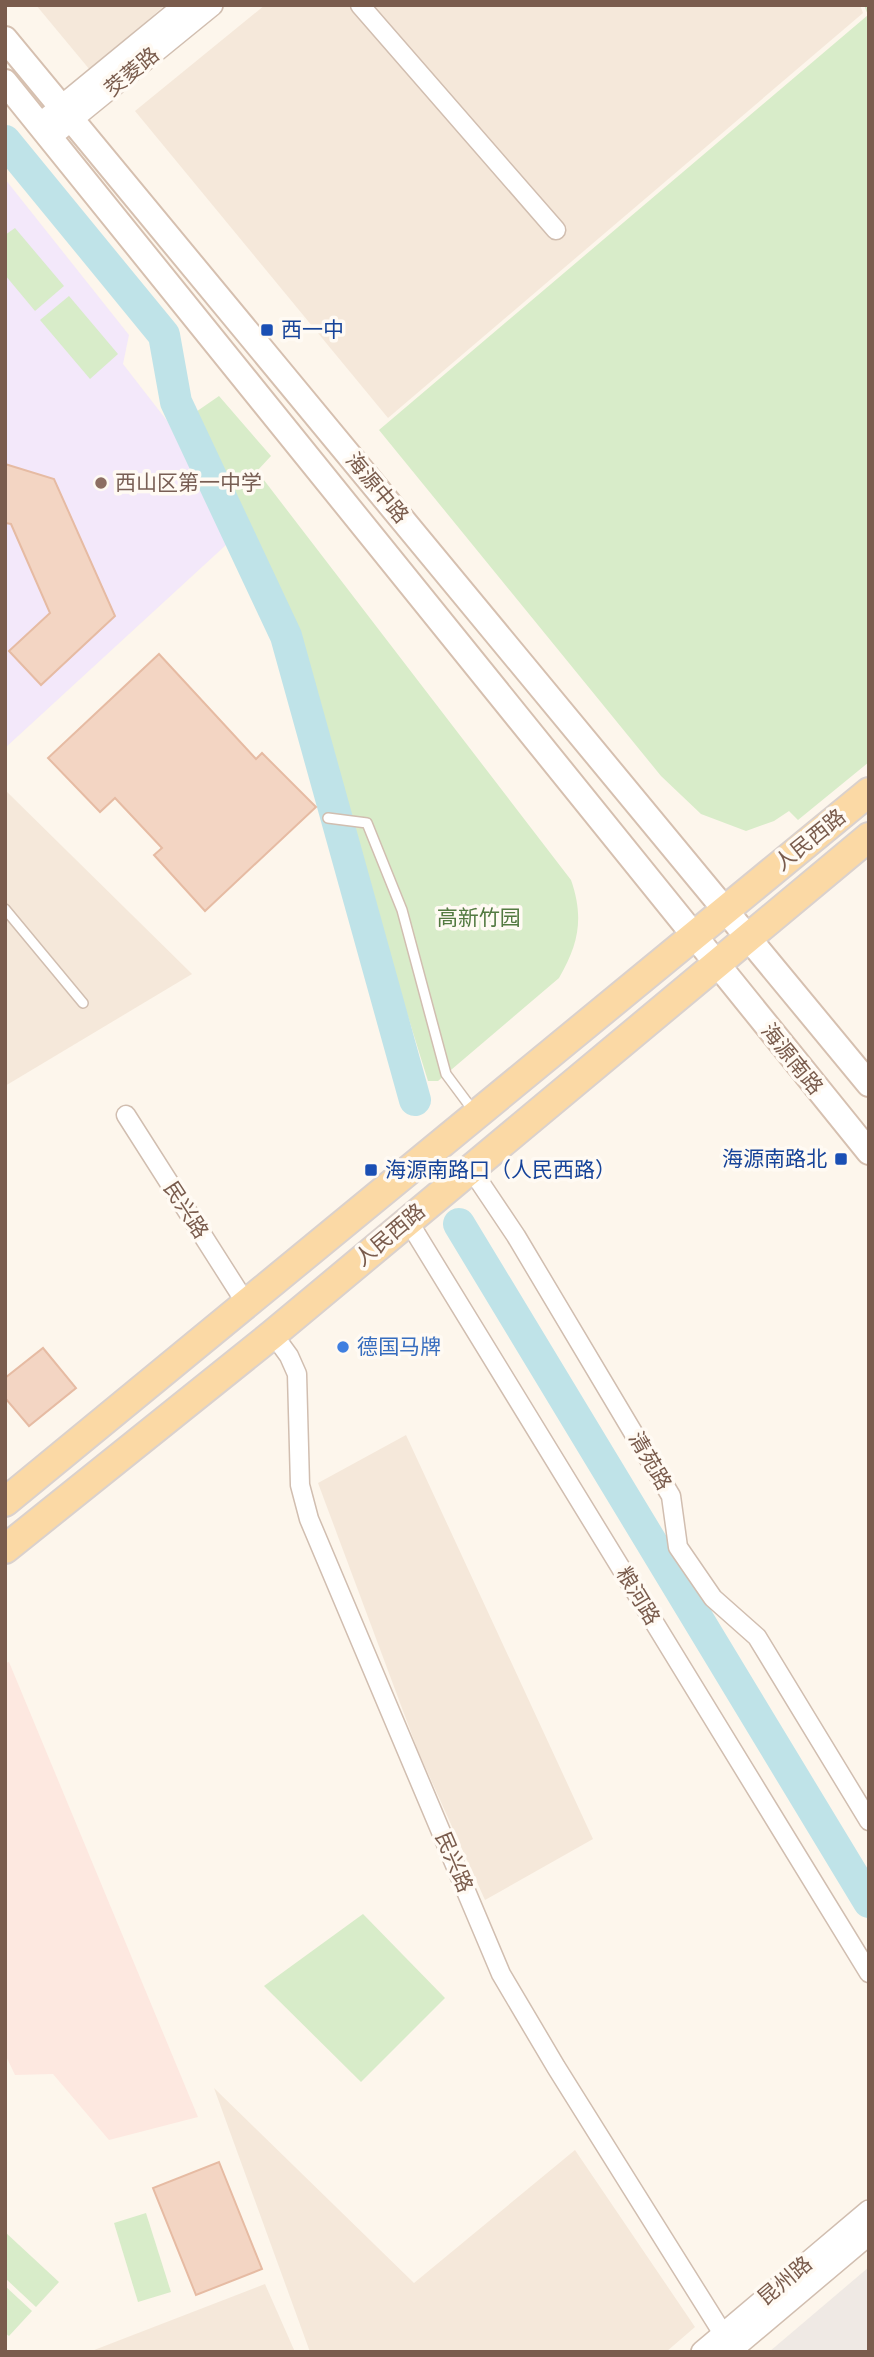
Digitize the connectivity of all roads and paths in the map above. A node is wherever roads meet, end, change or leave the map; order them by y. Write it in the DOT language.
graph roads {
  1 [pos="186,5"];
  2 [pos="212,5"];
  3 [pos="360,5"];
  4 [pos="5,38"];
  5 [pos="5,82"];
  6 [pos="67,114"];
  7 [pos="45,131"];
  8 [pos="556,230"];
  9 [pos="869,792"];
  10 [pos="328,818"];
  11 [pos="869,838"];
  12 [pos="726,908"];
  13 [pos="5,909"];
  14 [pos="691,935"];
  15 [pos="750,937"];
  16 [pos="715,965"];
  17 [pos="83,1003"];
  18 [pos="869,1084"];
  19 [pos="476,1114"];
  20 [pos="126,1115"];
  21 [pos="869,1152"];
  22 [pos="471,1168"];
  23 [pos="407,1219"];
  24 [pos="247,1305"];
  25 [pos="273,1334"];
  26 [pos="5,1502"];
  27 [pos="5,1549"];
  28 [pos="869,1821"];
  29 [pos="869,1973"];
  30 [pos="869,2211"];
  31 [pos="869,2234"];
  32 [pos="730,2346"];
  33 [pos="702,2352"];
  1 -- 6 [label="street, 茭菱路"];
  2 -- 6 [label="street, 茭菱路"];
  3 -- 8 [label="street"];
  4 -- 6 [label="main road, 海源中路"];
  5 -- 7 [label="main road, 海源中路"];
  6 -- 7 [label="street, 茭菱路"];
  6 -- 12 [label="main road, 海源中路"];
  7 -- 14 [label="main road, 海源中路"];
  9 -- 12 [label="main road, 人民西路"];
  10 -- 19 [label="lane"];
  11 -- 15 [label="main road, 人民西路"];
  12 -- 14 [label="main road, 人民西路"];
  12 -- 15 [label="main road, 海源中路"];
  13 -- 17 [label="lane"];
  14 -- 16 [label="main road, 海源中路"];
  14 -- 19 [label="main road, 人民西路"];
  15 -- 16 [label="main road, 人民西路"];
  15 -- 18 [label="main road, 海源南路"];
  16 -- 21 [label="main road, 海源南路"];
  16 -- 22 [label="main road, 人民西路"];
  19 -- 24 [label="main road, 人民西路"];
  20 -- 24 [label="street, 民兴路"];
  22 -- 23 [label="main road, 人民西路"];
  22 -- 28 [label="street, 清苑路"];
  23 -- 25 [label="main road, 人民西路"];
  23 -- 29 [label="street, 粮河路"];
  24 -- 26 [label="main road, 人民西路"];
  25 -- 27 [label="main road, 人民西路"];
  25 -- 32 [label="street, 民兴路"];
  30 -- 32 [label="street, 昆州路"];
  31 -- 32 [label="street, 昆州路"];
  32 -- 33 [label="street, 昆州路"];
}
